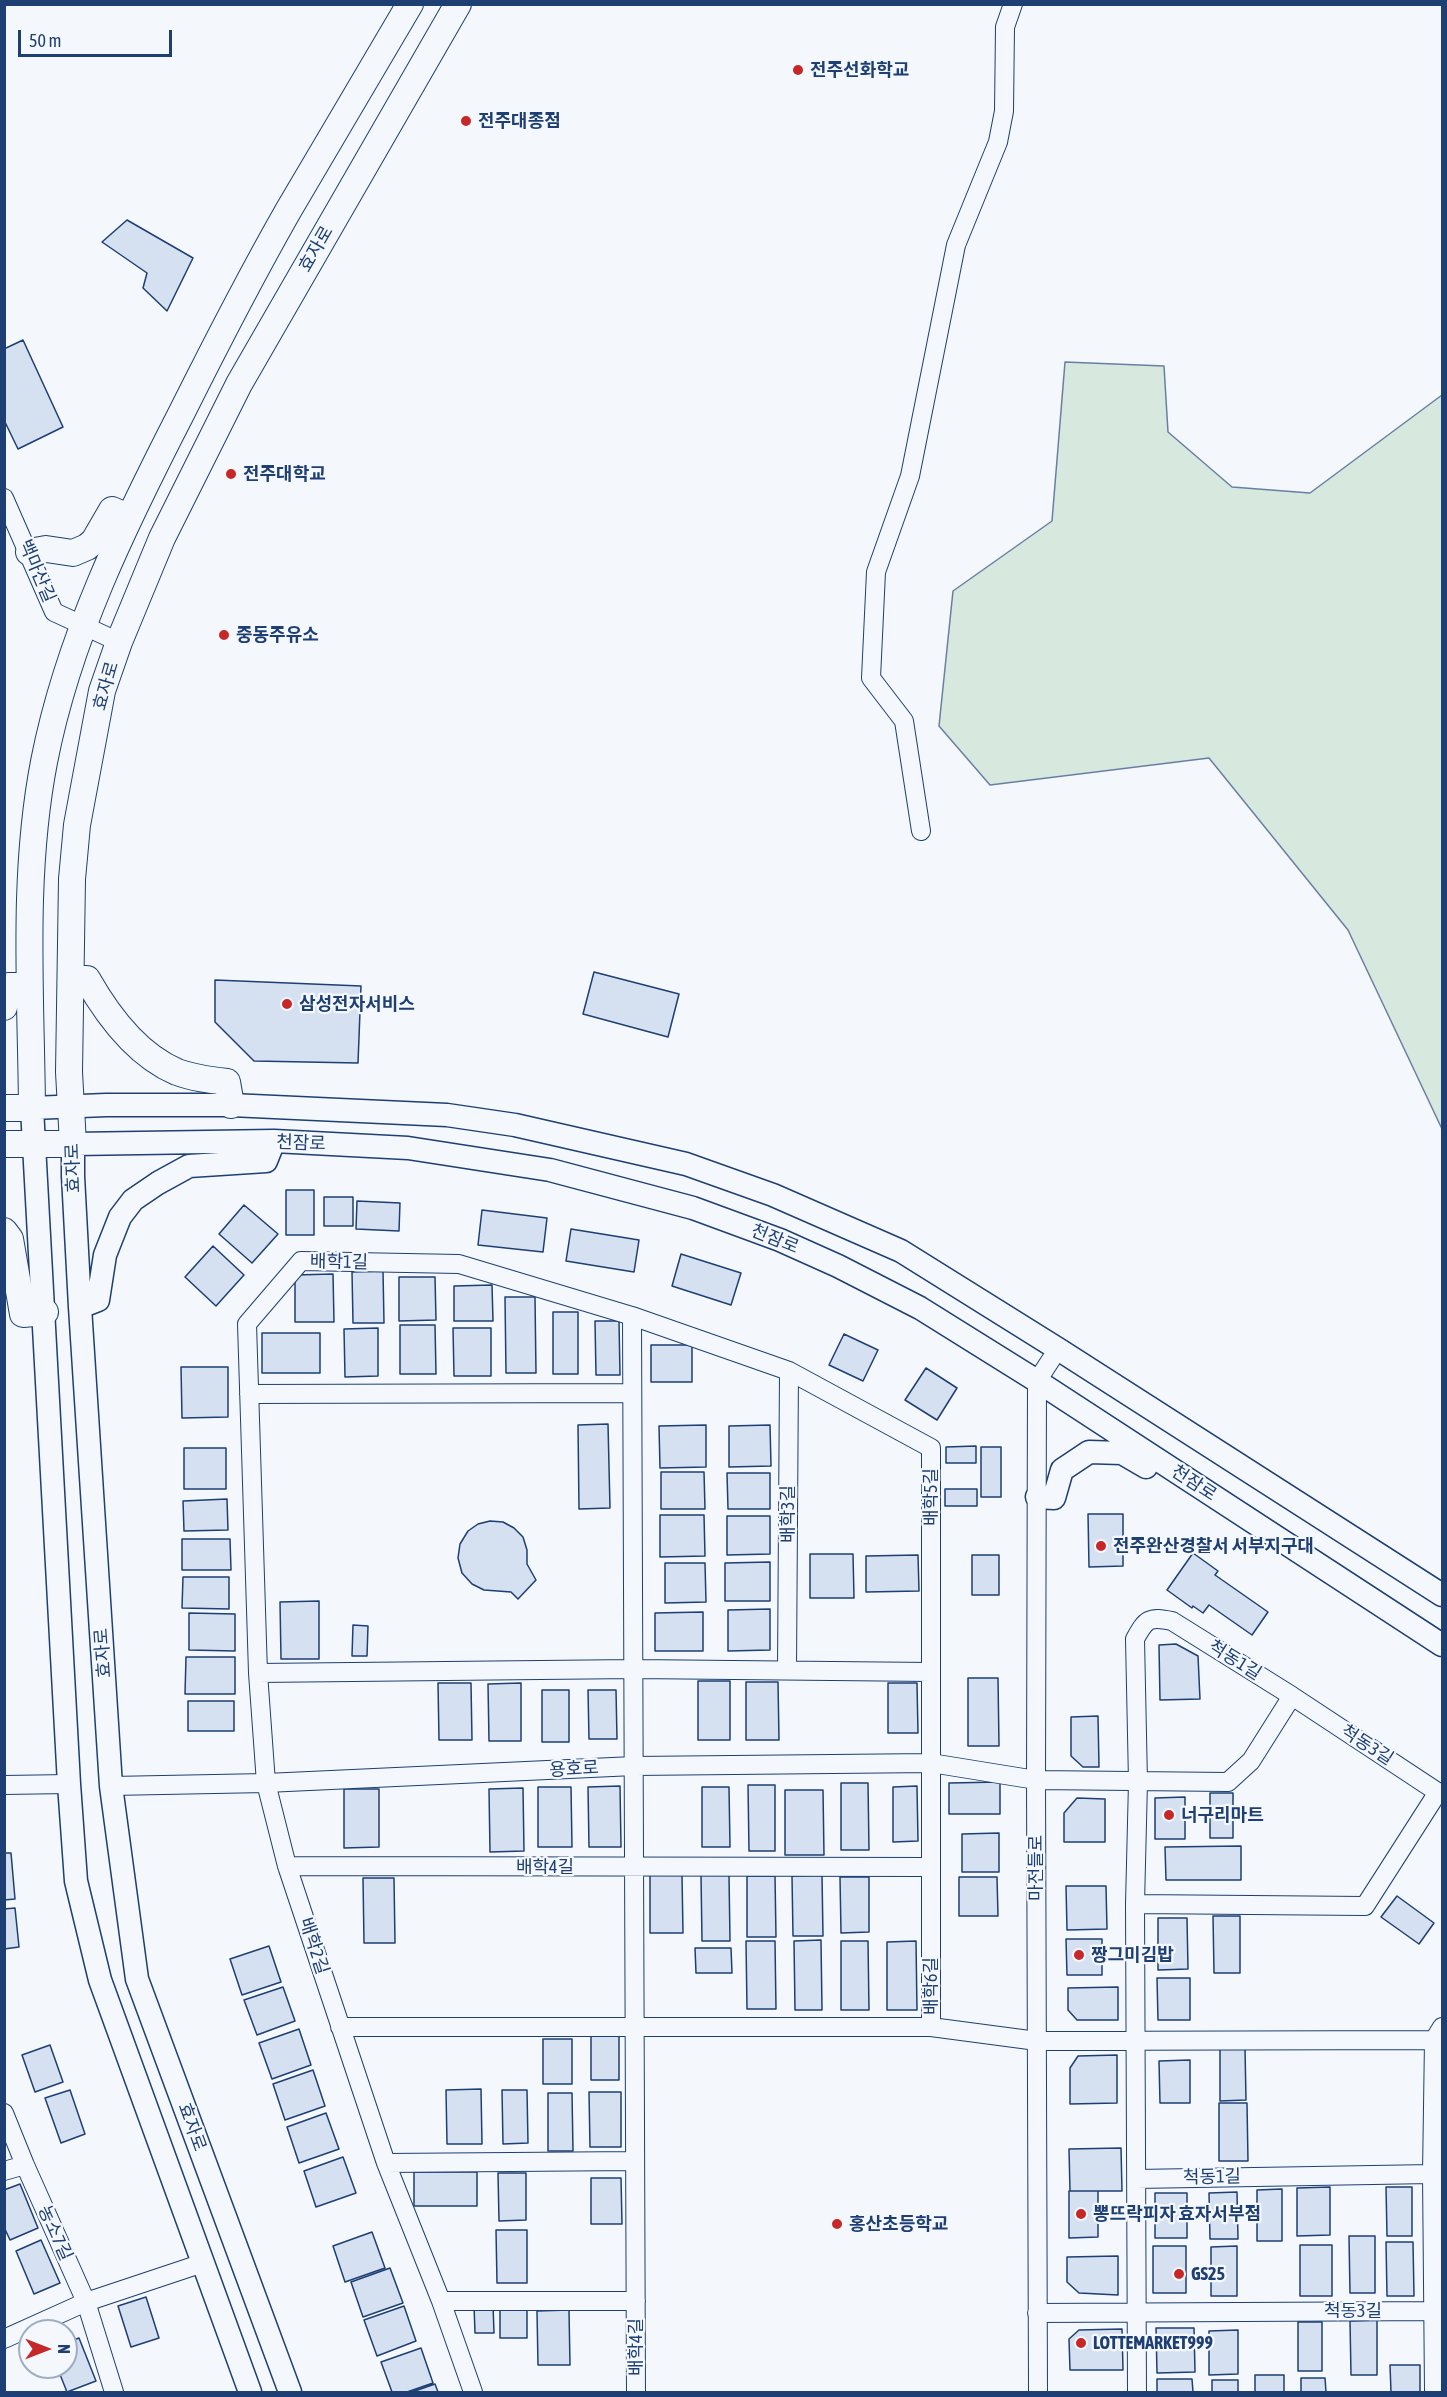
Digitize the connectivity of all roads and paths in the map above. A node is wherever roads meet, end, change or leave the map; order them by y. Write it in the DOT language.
graph roads {
  1 [pos="410,4"];
  2 [pos="458,4"];
  3 [pos="1013,4"];
  4 [pos="4,498"];
  5 [pos="128,517"];
  6 [pos="29,552"];
  7 [pos="83,626"];
  8 [pos="119,642"];
  9 [pos="921,831"];
  10 [pos="71,979"];
  11 [pos="28,986"];
  12 [pos="4,1007"];
  13 [pos="231,1105"];
  14 [pos="71,1107"];
  15 [pos="4,1108"];
  16 [pos="32,1108"];
  17 [pos="274,1141"];
  18 [pos="4,1144"];
  19 [pos="33,1144"];
  20 [pos="73,1144"];
  21 [pos="4,1231"];
  22 [pos="80,1307"];
  23 [pos="45,1312"];
  24 [pos="632,1316"];
  25 [pos="1059,1349"];
  26 [pos="789,1371"];
  27 [pos="1037,1381"];
  28 [pos="632,1393"];
  29 [pos="249,1394"];
  30 [pos="1159,1460"];
  31 [pos="1037,1497"];
  32 [pos="1443,1596"];
  33 [pos="1443,1645"];
  34 [pos="634,1669"];
  35 [pos="787,1670"];
  36 [pos="931,1672"];
  37 [pos="258,1673"];
  38 [pos="1292,1696"];
  39 [pos="931,1763"];
  40 [pos="634,1766"];
  41 [pos="1036,1780"];
  42 [pos="1138,1782"];
  43 [pos="266,1783"];
  44 [pos="69,1784"];
  45 [pos="4,1785"];
  46 [pos="111,1786"];
  47 [pos="1440,1793"];
  48 [pos="287,1866"];
  49 [pos="634,1867"];
  50 [pos="931,1867"];
  51 [pos="1135,1904"];
  52 [pos="635,2026"];
  53 [pos="340,2027"];
  54 [pos="931,2027"];
  55 [pos="1438,2034"];
  56 [pos="1037,2041"];
  57 [pos="1137,2041"];
  58 [pos="4,2112"];
  59 [pos="635,2161"];
  60 [pos="386,2163"];
  61 [pos="25,2165"];
  62 [pos="4,2171"];
  63 [pos="1432,2174"];
  64 [pos="1136,2179"];
  65 [pos="203,2263"];
  66 [pos="441,2301"];
  67 [pos="636,2301"];
  68 [pos="86,2302"];
  69 [pos="1438,2311"];
  70 [pos="1137,2312"];
  71 [pos="1037,2313"];
  72 [pos="4,2338"];
  73 [pos="114,2392"];
  74 [pos="250,2392"];
  75 [pos="290,2392"];
  76 [pos="472,2392"];
  77 [pos="636,2392"];
  78 [pos="1038,2392"];
  79 [pos="1137,2392"];
  80 [pos="1434,2392"];
  1 -- 5 [label="main road, 효자로"];
  2 -- 8 [label="main road, 효자로"];
  3 -- 9 [label="street"];
  4 -- 6 [label="street, 백마산길"];
  5 -- 6 [label="main road"];
  5 -- 7 [label="main road, 효자로"];
  6 -- 7 [label="street, 백마산길"];
  7 -- 8 [label="street, 백마산길"];
  7 -- 11 [label="main road, 효자로"];
  8 -- 10 [label="main road, 효자로"];
  10 -- 13 [label="main road"];
  10 -- 14 [label="main road, 효자로"];
  11 -- 12 [label="main road"];
  11 -- 16 [label="main road, 효자로"];
  13 -- 14 [label="street, 천잠로"];
  13 -- 25 [label="street, 천잠로"];
  14 -- 16 [label="street, 천잠로"];
  14 -- 20 [label="main road, 효자로"];
  15 -- 16 [label="main road, 천잠로"];
  16 -- 19 [label="street, 효자로"];
  17 -- 20 [label="street, 천잠로"];
  17 -- 22 [label="street"];
  17 -- 27 [label="street, 천잠로"];
  18 -- 19 [label="main road, 천잠로"];
  19 -- 20 [label="main road, 천잠로"];
  19 -- 23 [label="street, 효자로"];
  20 -- 22 [label="street, 효자로"];
  21 -- 23 [label="main road"];
  22 -- 46 [label="street, 효자로"];
  23 -- 44 [label="street, 효자로"];
  24 -- 26 [label="street"];
  24 -- 28 [label="street"];
  24 -- 29 [label="street, 배학1길"];
  25 -- 27 [label="street"];
  25 -- 32 [label="street, 천잠로"];
  26 -- 35 [label="street, 배학3길"];
  26 -- 36 [label="street, 배학5길"];
  27 -- 30 [label="street, 천잠로"];
  27 -- 31 [label="street, 마전들로"];
  28 -- 29 [label="street"];
  28 -- 34 [label="street"];
  29 -- 37 [label="street, 배학1길"];
  30 -- 31 [label="street"];
  30 -- 33 [label="street, 천잠로"];
  31 -- 41 [label="street, 마전들로"];
  34 -- 35 [label="street"];
  34 -- 37 [label="street"];
  34 -- 40 [label="street"];
  35 -- 36 [label="street"];
  36 -- 39 [label="street, 배학5길"];
  37 -- 43 [label="street, 배학1길"];
  38 -- 42 [label="street"];
  38 -- 42 [label="street, 척동1길"];
  38 -- 47 [label="street, 척동3길"];
  39 -- 40 [label="street, 용호로"];
  39 -- 41 [label="street, 용호로"];
  39 -- 50 [label="street, 배학6길"];
  40 -- 43 [label="street, 용호로"];
  40 -- 49 [label="street, 배학4길"];
  41 -- 42 [label="street, 용호로"];
  41 -- 56 [label="street, 마전들로"];
  42 -- 51 [label="street, 척동1길"];
  43 -- 46 [label="street, 용호로"];
  43 -- 48 [label="street, 배학2길"];
  44 -- 45 [label="street"];
  44 -- 65 [label="street, 효자로"];
  46 -- 75 [label="street, 효자로"];
  47 -- 51 [label="street"];
  48 -- 49 [label="street, 배학4길"];
  48 -- 53 [label="street, 배학2길"];
  49 -- 50 [label="street, 배학4길"];
  49 -- 52 [label="street, 배학4길"];
  50 -- 54 [label="street, 배학6길"];
  51 -- 57 [label="street, 척동1길"];
  52 -- 53 [label="street"];
  52 -- 54 [label="street, 배학6길"];
  52 -- 59 [label="street, 배학4길"];
  53 -- 60 [label="street, 배학2길"];
  54 -- 56 [label="street"];
  55 -- 57 [label="street"];
  55 -- 63 [label="street"];
  56 -- 57 [label="street"];
  56 -- 71 [label="street, 마전들로"];
  57 -- 64 [label="street, 척동1길"];
  58 -- 61 [label="street, 농소7길"];
  59 -- 60 [label="street"];
  59 -- 67 [label="street, 배학4길"];
  60 -- 66 [label="street, 배학2길"];
  61 -- 62 [label="street"];
  61 -- 68 [label="street, 농소7길"];
  63 -- 64 [label="street, 척동1길"];
  63 -- 69 [label="street"];
  64 -- 70 [label="street, 척동1길"];
  65 -- 68 [label="street"];
  65 -- 74 [label="street, 효자로"];
  66 -- 67 [label="street, 배학4길"];
  66 -- 76 [label="street, 배학2길"];
  67 -- 77 [label="street, 배학4길"];
  68 -- 72 [label="street"];
  68 -- 73 [label="street, 농소7길"];
  69 -- 70 [label="street, 척동3길"];
  69 -- 80 [label="street"];
  70 -- 71 [label="street"];
  70 -- 79 [label="street, 척동1길"];
  71 -- 78 [label="street, 마전들로"];
}
